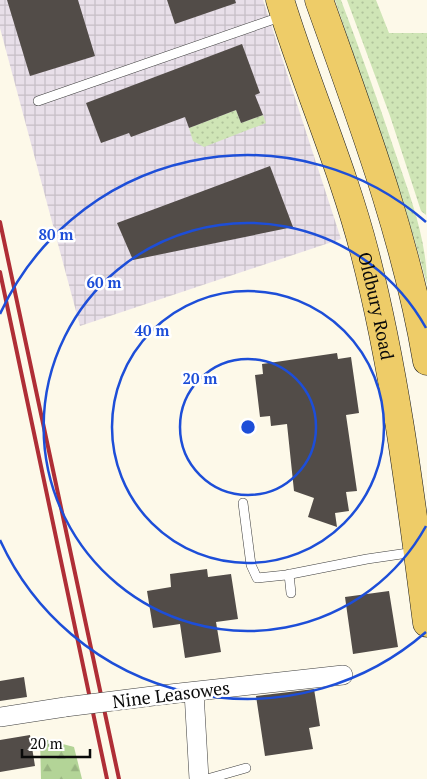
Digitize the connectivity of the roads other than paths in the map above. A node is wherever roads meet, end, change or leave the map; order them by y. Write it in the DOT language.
graph roads {
  1 [pos="319,0"];
  2 [pos="282,8"];
  3 [pos="38,102"];
  4 [pos="427,361"];
  5 [pos="243,503"];
  6 [pos="417,552"];
  7 [pos="289,574"];
  8 [pos="291,593"];
  9 [pos="427,623"];
  10 [pos="343,674"];
  11 [pos="194,692"];
  12 [pos="0,717"];
  13 [pos="246,768"];
  14 [pos="199,779"];
  15 [pos="207,779"];
  1 -- 4 [label="main road"];
  2 -- 3 [label="lane"];
  2 -- 6 [label="main road, Oldbury Road"];
  5 -- 7 [label="lane"];
  6 -- 7 [label="lane"];
  6 -- 9 [label="main road, Oldbury Road"];
  7 -- 8 [label="lane"];
  10 -- 11 [label="street, Nine Leasowes"];
  11 -- 12 [label="street, Nine Leasowes, bridge"];
  11 -- 14 [label="street"];
  13 -- 15 [label="lane"];
}
